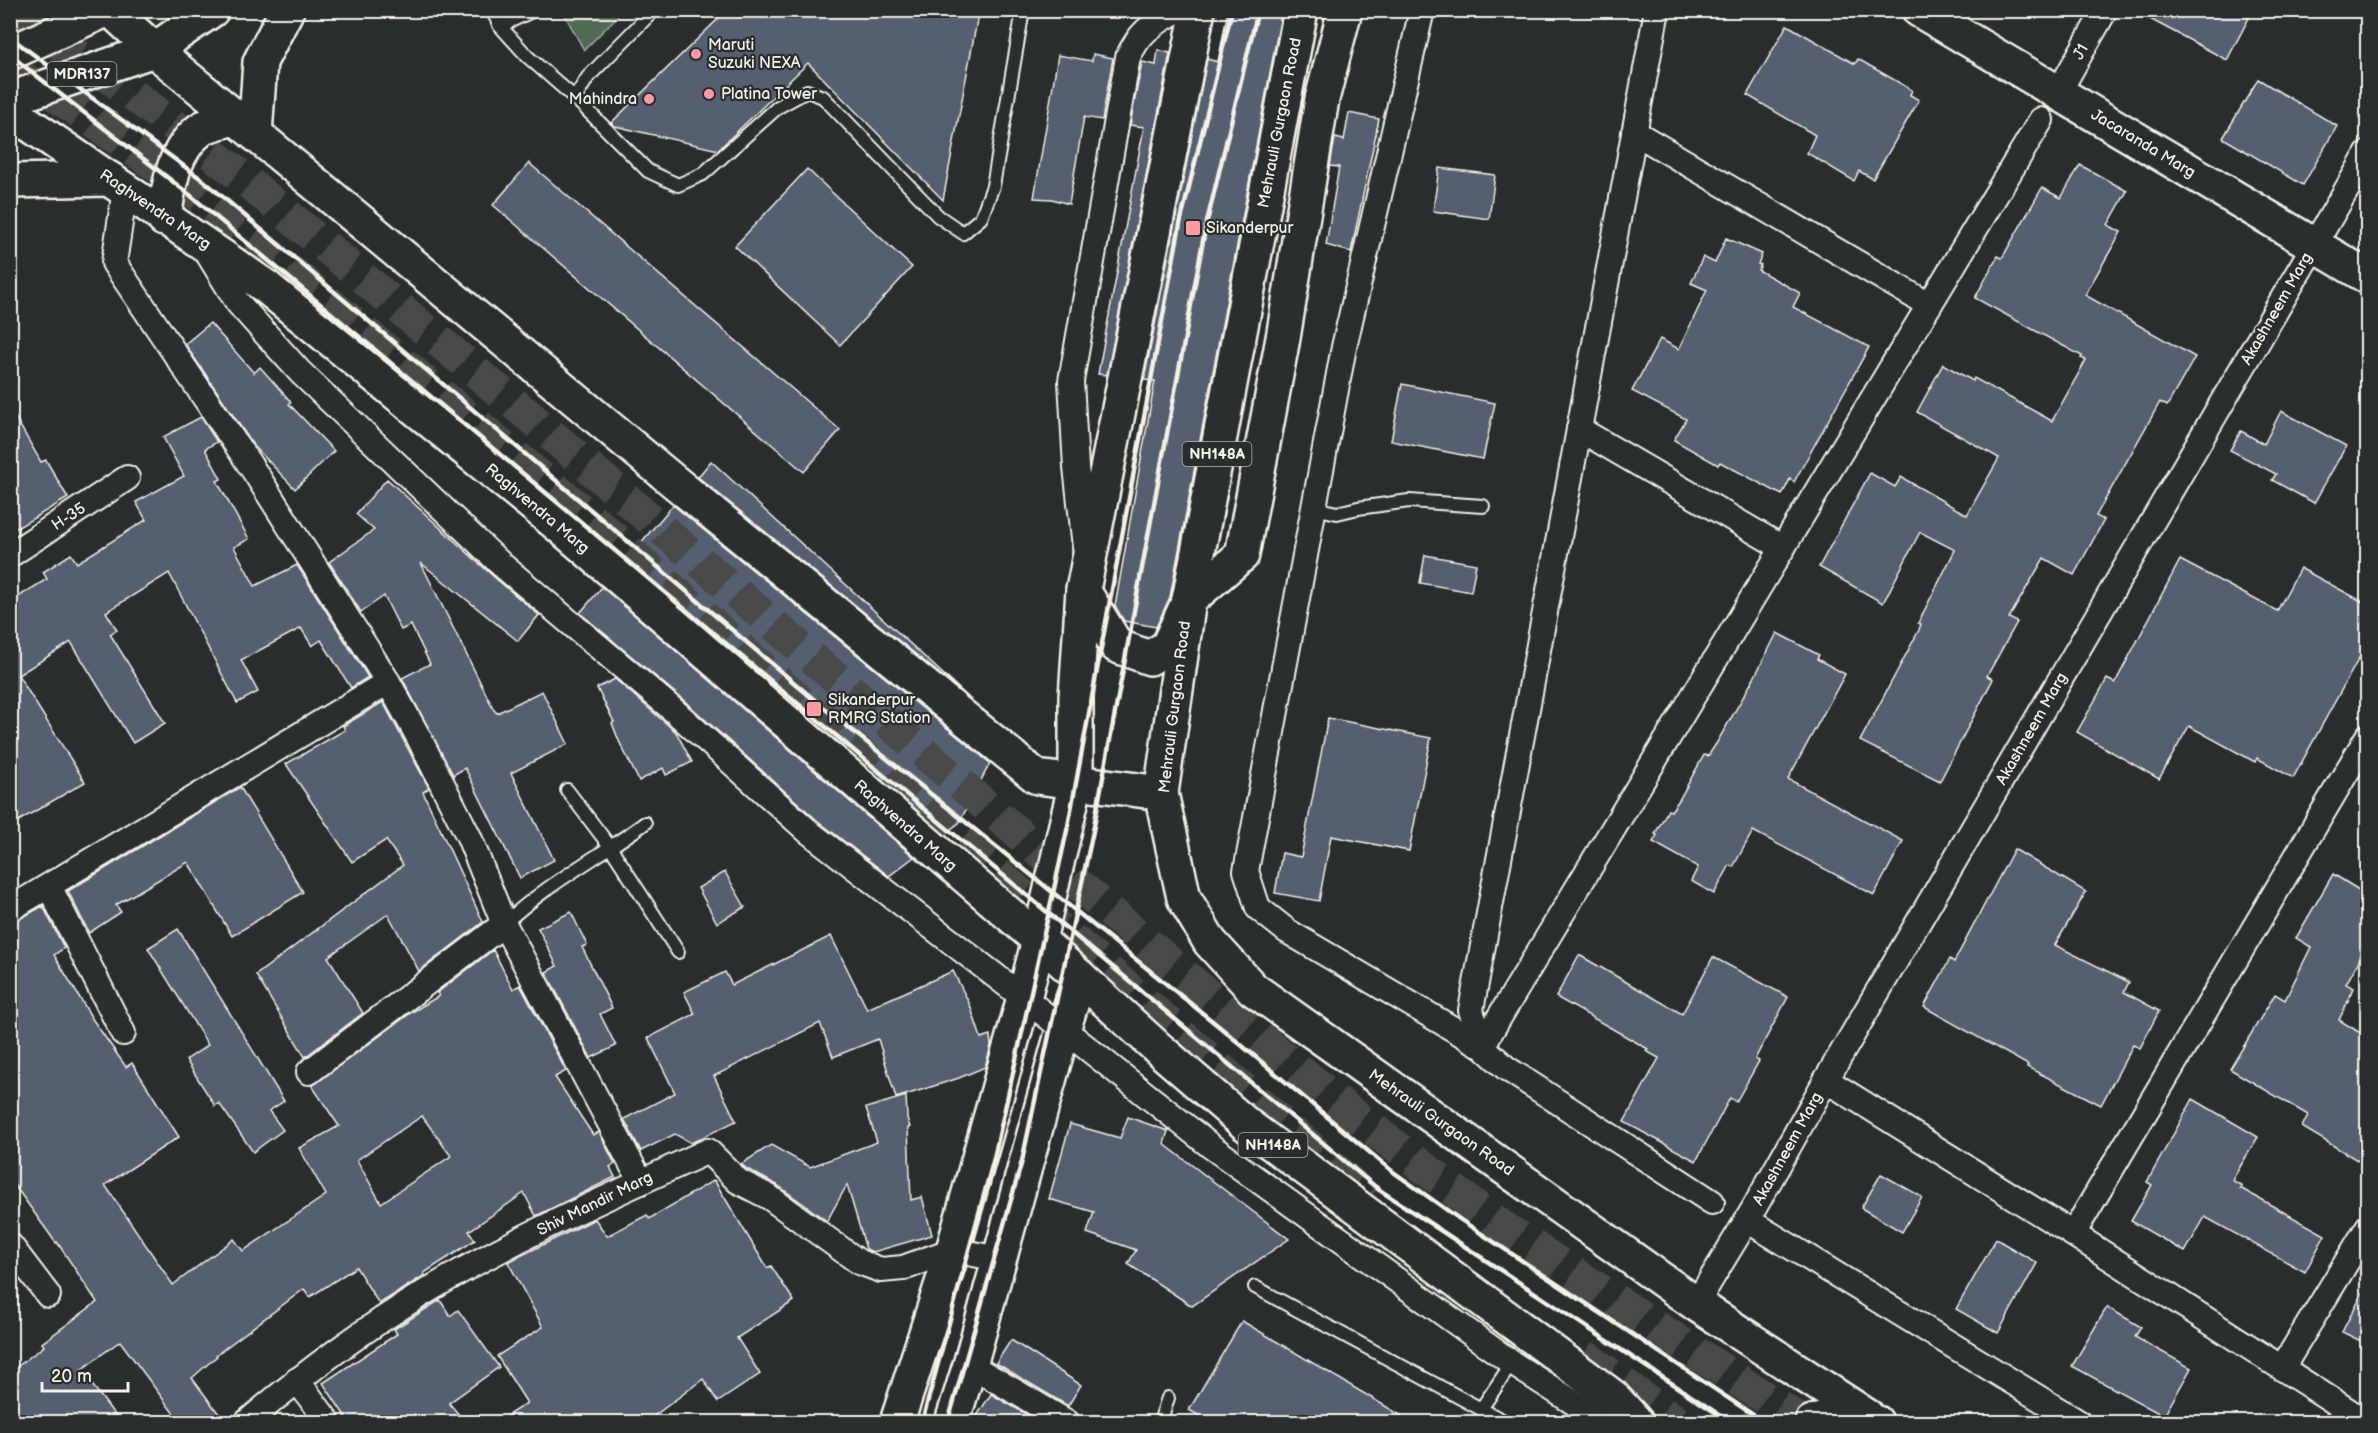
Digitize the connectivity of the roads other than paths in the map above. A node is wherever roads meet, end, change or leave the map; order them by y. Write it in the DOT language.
graph roads {
  1 [pos="106,10"];
  2 [pos="111,10"];
  3 [pos="212,10"];
  4 [pos="287,10"];
  5 [pos="492,10"];
  6 [pos="534,10"];
  7 [pos="654,10"];
  8 [pos="1023,10"];
  9 [pos="1177,10"];
  10 [pos="1198,10"];
  11 [pos="1301,10"];
  12 [pos="1345,10"];
  13 [pos="1422,10"];
  14 [pos="1657,10"];
  15 [pos="1919,10"];
  16 [pos="2105,10"];
  17 [pos="500,26"];
  18 [pos="154,50"];
  19 [pos="10,53"];
  20 [pos="575,98"];
  21 [pos="10,99"];
  22 [pos="2049,106"];
  23 [pos="10,111"];
  24 [pos="246,126"];
  25 [pos="1634,132"];
  26 [pos="2367,153"];
  27 [pos="10,181"];
  28 [pos="117,184"];
  29 [pos="164,219"];
  30 [pos="200,240"];
  31 [pos="2314,246"];
  32 [pos="2367,277"];
  33 [pos="1929,305"];
  34 [pos="1579,429"];
  35 [pos="127,478"];
  36 [pos="1483,506"];
  37 [pos="1314,508"];
  38 [pos="1783,548"];
  39 [pos="10,555"];
  40 [pos="1085,580"];
  41 [pos="1189,600"];
  42 [pos="388,682"];
  43 [pos="2367,736"];
  44 [pos="1076,783"];
  45 [pos="567,790"];
  46 [pos="1161,793"];
  47 [pos="645,823"];
  48 [pos="611,848"];
  49 [pos="49,886"];
  50 [pos="10,909"];
  51 [pos="504,924"];
  52 [pos="1039,940"];
  53 [pos="678,952"];
  54 [pos="1080,977"];
  55 [pos="1024,998"];
  56 [pos="1063,1030"];
  57 [pos="123,1033"];
  58 [pos="1482,1046"];
  59 [pos="309,1072"];
  60 [pos="1826,1080"];
  61 [pos="641,1182"];
  62 [pos="1712,1202"];
  63 [pos="1747,1220"];
  64 [pos="2367,1227"];
  65 [pos="2073,1234"];
  66 [pos="11,1245"];
  67 [pos="953,1250"];
  68 [pos="999,1259"];
  69 [pos="1255,1287"];
  70 [pos="48,1295"];
  71 [pos="1696,1304"];
  72 [pos="1512,1363"];
  73 [pos="970,1365"];
  74 [pos="2282,1368"];
  75 [pos="297,1380"];
  76 [pos="1168,1398"];
  77 [pos="1481,1409"];
  78 [pos="248,1422"];
  79 [pos="328,1422"];
  80 [pos="897,1422"];
  81 [pos="952,1422"];
  82 [pos="1067,1422"];
  83 [pos="1160,1422"];
  84 [pos="1506,1422"];
  85 [pos="1604,1422"];
  86 [pos="1636,1422"];
  87 [pos="1812,1422"];
  88 [pos="1876,1422"];
  89 [pos="2078,1422"];
  90 [pos="2366,1422"];
  1 -- 19 [label="main road, MDR137"];
  2 -- 18 [label="main road"];
  3 -- 18 [label="main road"];
  4 -- 24 [label="main road"];
  5 -- 17 [label="lane"];
  6 -- 17 [label="lane"];
  7 -- 20 [label="lane"];
  8 -- 20 [label="lane"];
  9 -- 40 [label="street"];
  10 -- 40 [label="main road"];
  11 -- 41 [label="main road, Mehrauli Gurgaon Road / NH148A"];
  12 -- 41 [label="main road"];
  13 -- 37 [label="street"];
  14 -- 25 [label="street"];
  15 -- 22 [label="main road, Jacaranda Marg"];
  16 -- 22 [label="street, J1"];
  17 -- 20 [label="lane"];
  18 -- 21 [label="main road, MDR137"];
  18 -- 24 [label="main road"];
  22 -- 31 [label="main road, Jacaranda Marg"];
  22 -- 33 [label="street, J1"];
  23 -- 28 [label="main road, Raghvendra Marg"];
  24 -- 29 [label="main road"];
  24 -- 44 [label="main road"];
  25 -- 33 [label="street"];
  25 -- 34 [label="street"];
  26 -- 31 [label="street, Akashneem Marg"];
  27 -- 28 [label="main road"];
  28 -- 29 [label="main road, Raghvendra Marg"];
  28 -- 42 [label="street"];
  29 -- 30 [label="main road, Raghvendra Marg"];
  30 -- 52 [label="main road, Raghvendra Marg"];
  30 -- 55 [label="street"];
  31 -- 32 [label="main road, Jacaranda Marg"];
  31 -- 60 [label="street, Akashneem Marg"];
  33 -- 38 [label="street, J1"];
  34 -- 38 [label="street"];
  34 -- 58 [label="street"];
  35 -- 39 [label="street, H-35"];
  36 -- 37 [label="lane"];
  37 -- 58 [label="street"];
  38 -- 58 [label="street, J1"];
  40 -- 41 [label="main road"];
  40 -- 44 [label="main road"];
  41 -- 46 [label="main road, Mehrauli Gurgaon Road / NH148A"];
  42 -- 49 [label="street"];
  42 -- 51 [label="street"];
  43 -- 65 [label="street"];
  44 -- 46 [label="main road"];
  44 -- 52 [label="main road"];
  45 -- 48 [label="lane"];
  46 -- 71 [label="main road, Mehrauli Gurgaon Road / NH148A"];
  47 -- 48 [label="lane"];
  48 -- 51 [label="lane"];
  48 -- 53 [label="lane"];
  49 -- 50 [label="street"];
  49 -- 57 [label="street"];
  51 -- 59 [label="street"];
  51 -- 61 [label="street"];
  52 -- 54 [label="main road, NH148A"];
  52 -- 55 [label="main road"];
  54 -- 56 [label="main road"];
  54 -- 86 [label="main road, NH148A"];
  55 -- 56 [label="street"];
  55 -- 67 [label="main road"];
  56 -- 68 [label="main road"];
  56 -- 72 [label="street"];
  58 -- 62 [label="street"];
  60 -- 63 [label="street, Akashneem Marg"];
  60 -- 65 [label="street"];
  61 -- 67 [label="street, Shiv Mandir Marg"];
  61 -- 75 [label="street, Shiv Mandir Marg"];
  63 -- 71 [label="street, Akashneem Marg"];
  63 -- 89 [label="street"];
  64 -- 74 [label="street"];
  65 -- 74 [label="street"];
  66 -- 70 [label="street"];
  67 -- 68 [label="street"];
  67 -- 80 [label="main road"];
  68 -- 73 [label="main road"];
  69 -- 77 [label="lane"];
  71 -- 88 [label="main road, Mehrauli Gurgaon Road / NH148A"];
  72 -- 77 [label="lane"];
  72 -- 85 [label="street"];
  73 -- 81 [label="main road"];
  73 -- 82 [label="street"];
  74 -- 90 [label="street"];
  75 -- 78 [label="street, Shiv Mandir Marg"];
  75 -- 79 [label="street"];
  76 -- 83 [label="lane"];
  77 -- 84 [label="lane"];
  87 -- 88 [label="main road"];
}
